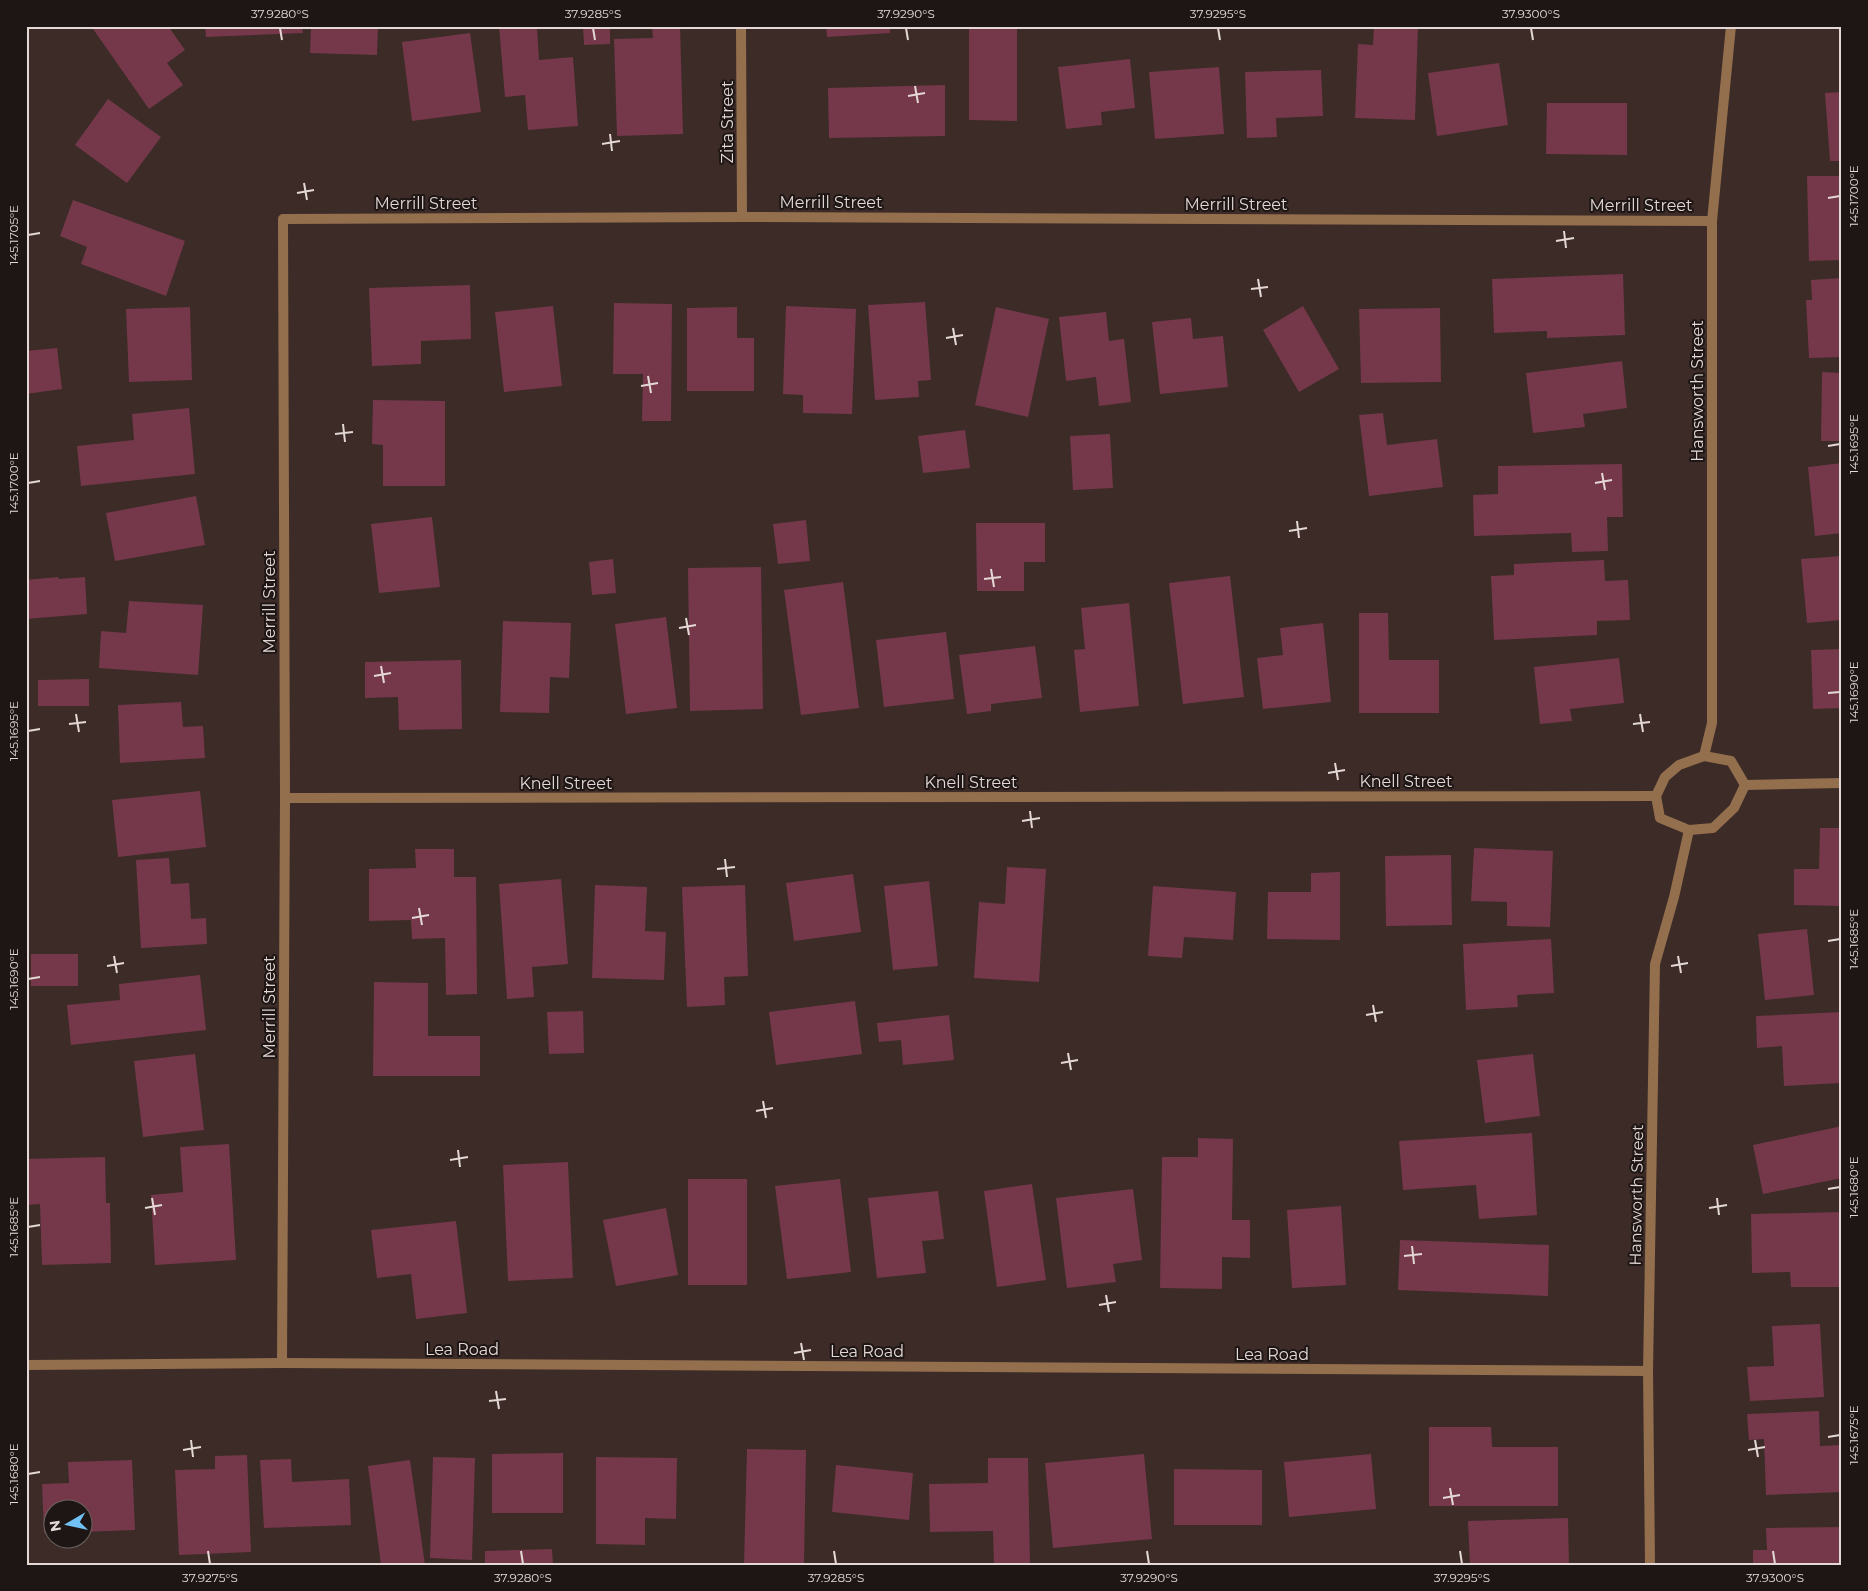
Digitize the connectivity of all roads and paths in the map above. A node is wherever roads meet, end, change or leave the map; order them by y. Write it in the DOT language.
graph roads {
  1 [pos="741,26"];
  2 [pos="1730,26"];
  3 [pos="742,217"];
  4 [pos="1712,221"];
  5 [pos="1704,756"];
  6 [pos="1842,783"];
  7 [pos="1745,785"];
  8 [pos="1656,796"];
  9 [pos="285,798"];
  10 [pos="1689,830"];
  11 [pos="282,1363"];
  12 [pos="26,1365"];
  13 [pos="1648,1371"];
  14 [pos="1650,1565"];
  1 -- 3 [label="street, Zita Street"];
  2 -- 4 [label="street, Hansworth Street"];
  3 -- 4 [label="street, Merrill Street"];
  3 -- 9 [label="street, Merrill Street"];
  4 -- 5 [label="street, Hansworth Street"];
  5 -- 7 [label="street"];
  5 -- 8 [label="street"];
  6 -- 7 [label="street"];
  7 -- 10 [label="street"];
  8 -- 9 [label="street, Knell Street"];
  8 -- 10 [label="street"];
  9 -- 11 [label="street, Merrill Street"];
  10 -- 13 [label="street, Hansworth Street"];
  11 -- 12 [label="street, Lea Road"];
  11 -- 13 [label="street, Lea Road"];
  13 -- 14 [label="street, Hansworth Street"];
}
